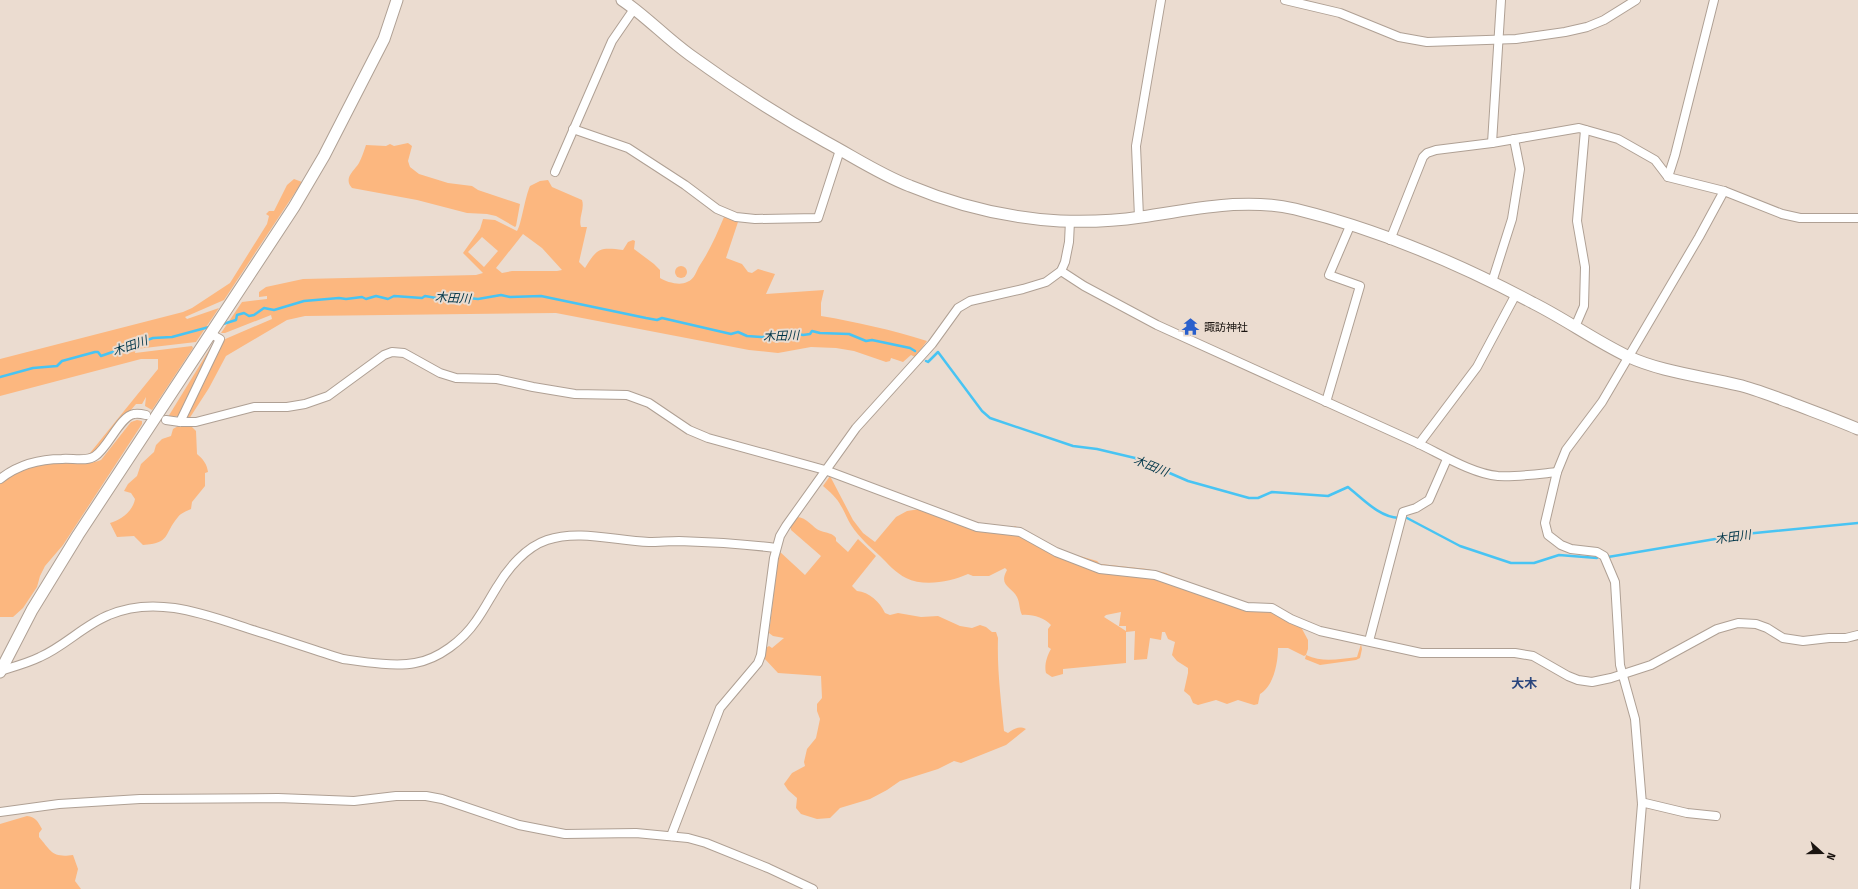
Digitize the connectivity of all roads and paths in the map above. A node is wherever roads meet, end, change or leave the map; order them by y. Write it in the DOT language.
graph roads {
  1 [pos="398,0"];
  2 [pos="1161,0"];
  3 [pos="1285,0"];
  4 [pos="1501,0"];
  5 [pos="1636,0"];
  6 [pos="1714,0"];
  7 [pos="627,3"];
  8 [pos="1499,39"];
  9 [pos="573,129"];
  10 [pos="1585,130"];
  11 [pos="1514,139"];
  12 [pos="1492,143"];
  13 [pos="840,150"];
  14 [pos="555,172"];
  15 [pos="1668,177"];
  16 [pos="1724,191"];
  17 [pos="1139,218"];
  18 [pos="1858,218"];
  19 [pos="1070,221"];
  20 [pos="1350,226"];
  21 [pos="1390,240"];
  22 [pos="1061,271"];
  23 [pos="1492,282"];
  24 [pos="1516,294"];
  25 [pos="1575,327"];
  26 [pos="211,334"];
  27 [pos="1628,356"];
  28 [pos="1326,402"];
  29 [pos="146,415"];
  30 [pos="166,420"];
  31 [pos="180,422"];
  32 [pos="1858,429"];
  33 [pos="1419,444"];
  34 [pos="1447,459"];
  35 [pos="825,470"];
  36 [pos="1557,472"];
  37 [pos="0,479"];
  38 [pos="776,548"];
  39 [pos="1858,635"];
  40 [pos="1369,641"];
  41 [pos="0,671"];
  42 [pos="1623,674"];
  43 [pos="1642,804"];
  44 [pos="0,812"];
  45 [pos="1716,816"];
  46 [pos="671,836"];
  47 [pos="813,889"];
  48 [pos="1635,889"];
  1 -- 26 [label="street"];
  2 -- 17 [label="street"];
  3 -- 8 [label="street"];
  4 -- 8 [label="street"];
  5 -- 8 [label="street"];
  6 -- 15 [label="street"];
  7 -- 9 [label="street"];
  7 -- 13 [label="street"];
  8 -- 12 [label="street"];
  9 -- 13 [label="street"];
  9 -- 14 [label="street"];
  10 -- 11 [label="street"];
  10 -- 15 [label="street"];
  10 -- 25 [label="street"];
  11 -- 12 [label="street"];
  11 -- 23 [label="street"];
  12 -- 21 [label="street"];
  13 -- 19 [label="street"];
  15 -- 16 [label="street"];
  16 -- 18 [label="street"];
  16 -- 27 [label="street"];
  17 -- 19 [label="street"];
  17 -- 20 [label="street"];
  19 -- 22 [label="street"];
  20 -- 21 [label="street"];
  20 -- 28 [label="street"];
  21 -- 23 [label="street"];
  22 -- 28 [label="street"];
  22 -- 35 [label="street"];
  23 -- 24 [label="street"];
  24 -- 25 [label="street"];
  24 -- 33 [label="street"];
  25 -- 27 [label="street"];
  26 -- 31 [label="street"];
  26 -- 41 [label="street"];
  27 -- 32 [label="street"];
  27 -- 36 [label="street"];
  28 -- 33 [label="street"];
  29 -- 37 [label="street"];
  30 -- 31 [label="street"];
  31 -- 35 [label="street"];
  33 -- 34 [label="street"];
  34 -- 36 [label="street"];
  34 -- 40 [label="street"];
  35 -- 38 [label="street"];
  35 -- 40 [label="street"];
  36 -- 42 [label="street"];
  38 -- 41 [label="street"];
  38 -- 46 [label="street"];
  39 -- 42 [label="street"];
  40 -- 42 [label="street"];
  42 -- 43 [label="street"];
  43 -- 45 [label="street"];
  43 -- 48 [label="street"];
  44 -- 46 [label="street"];
  46 -- 47 [label="street"];
}
